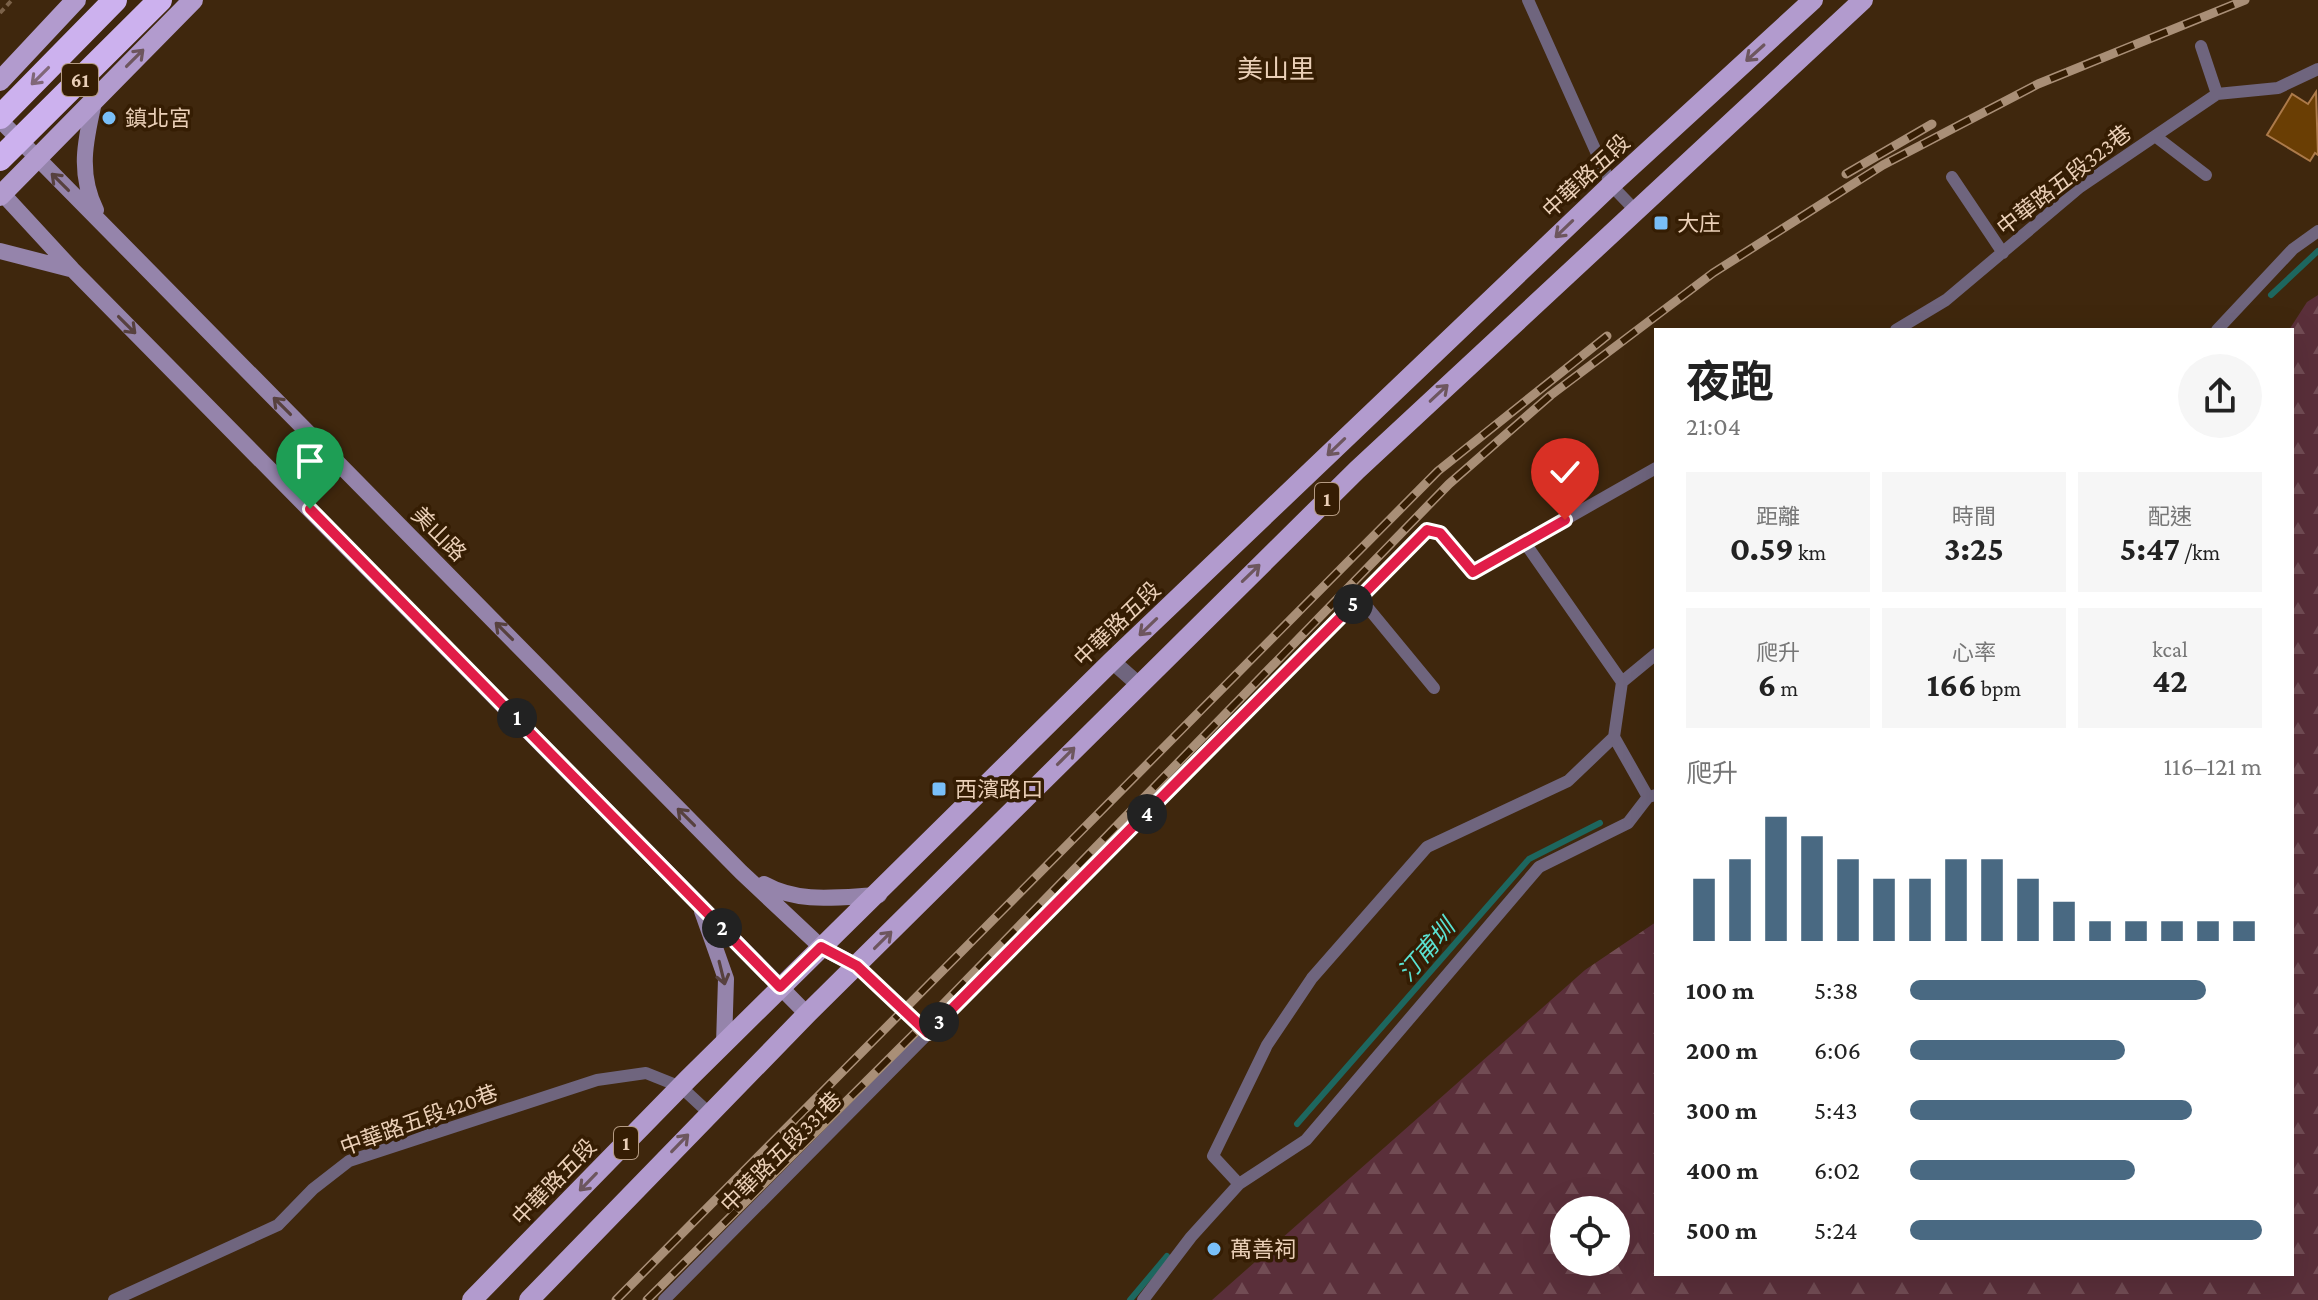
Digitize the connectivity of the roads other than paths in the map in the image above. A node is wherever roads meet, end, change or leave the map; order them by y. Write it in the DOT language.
graph roads {
  1 [pos="76,0"];
  2 [pos="115,0"];
  3 [pos="160,0"];
  4 [pos="193,0"];
  5 [pos="1528,0"];
  6 [pos="1813,0"];
  7 [pos="1863,0"];
  8 [pos="2201,46"];
  9 [pos="2318,69"];
  10 [pos="0,81"];
  11 [pos="2217,94"];
  12 [pos="95,97"];
  13 [pos="0,118"];
  14 [pos="2155,136"];
  15 [pos="28,149"];
  16 [pos="0,159"];
  17 [pos="2206,175"];
  18 [pos="1952,177"];
  19 [pos="1611,185"];
  20 [pos="1,194"];
  21 [pos="1635,210"];
  22 [pos="104,226"];
  23 [pos="2318,231"];
  24 [pos="0,251"];
  25 [pos="2003,253"];
  26 [pos="72,269"];
  27 [pos="1899,328"];
  28 [pos="2219,328"];
  29 [pos="1654,469"];
  30 [pos="1525,543"];
  31 [pos="1359,597"];
  32 [pos="1654,656"];
  33 [pos="1112,661"];
  34 [pos="1622,682"];
  35 [pos="1138,684"];
  36 [pos="1434,688"];
  37 [pos="1614,737"];
  38 [pos="1652,796"];
  39 [pos="741,872"];
  40 [pos="879,895"];
  41 [pos="700,905"];
  42 [pos="821,947"];
  43 [pos="857,966"];
  44 [pos="780,987"];
  45 [pos="807,1014"];
  46 [pos="928,1033"];
  47 [pos="724,1044"];
  48 [pos="681,1087"];
  49 [pos="709,1113"];
  50 [pos="1239,1184"];
  51 [pos="114,1300"];
  52 [pos="472,1300"];
  53 [pos="529,1300"];
  54 [pos="664,1300"];
  55 [pos="1143,1300"];
  1 -- 10 [label="main road"];
  2 -- 13 [label="highway, 61, one-way"];
  3 -- 15 [label="highway, 61"];
  12 -- 4 [label="main road, 61, one-way"];
  5 -- 19 [label="lane"];
  6 -- 19 [label="main road, 中華路五段 / 1, one-way"];
  7 -- 21 [label="main road, 1"];
  8 -- 11 [label="lane"];
  9 -- 11 [label="lane"];
  11 -- 14 [label="lane, 中華路五段323巷"];
  12 -- 15 [label="main road, 61"];
  12 -- 22 [label="street"];
  13 -- 15 [label="street, 美山路"];
  14 -- 17 [label="lane"];
  14 -- 25 [label="lane, 中華路五段323巷"];
  15 -- 16 [label="highway, 61"];
  15 -- 20 [label="main road, 61"];
  22 -- 15 [label="street, 美山路, one-way"];
  18 -- 25 [label="lane"];
  19 -- 21 [label="lane"];
  19 -- 33 [label="main road, 中華路五段 / 1, one-way"];
  20 -- 26 [label="street"];
  35 -- 21 [label="main road, 1, one-way"];
  39 -- 22 [label="street, 美山路, one-way"];
  23 -- 28 [label="lane"];
  24 -- 26 [label="street"];
  25 -- 27 [label="lane, 中華路五段323巷"];
  26 -- 41 [label="street, one-way"];
  29 -- 30 [label="lane"];
  30 -- 31 [label="lane, 中華路五段331巷"];
  30 -- 34 [label="lane"];
  31 -- 36 [label="lane"];
  31 -- 46 [label="lane, 中華路五段331巷"];
  32 -- 34 [label="lane"];
  33 -- 35 [label="street"];
  33 -- 40 [label="main road, 中華路五段 / 1"];
  34 -- 37 [label="lane"];
  43 -- 35 [label="main road, 1, one-way"];
  37 -- 38 [label="lane"];
  37 -- 50 [label="lane"];
  38 -- 50 [label="lane"];
  39 -- 40 [label="street"];
  39 -- 42 [label="street, 美山路"];
  40 -- 42 [label="main road, 中華路五段 / 1"];
  41 -- 44 [label="street"];
  41 -- 47 [label="street, one-way"];
  42 -- 43 [label="street, 美山路"];
  42 -- 44 [label="main road, 中華路五段 / 1"];
  43 -- 45 [label="main road, 1"];
  43 -- 46 [label="lane"];
  44 -- 45 [label="street"];
  44 -- 47 [label="main road, 中華路五段 / 1"];
  45 -- 49 [label="main road, 1"];
  46 -- 54 [label="lane, 中華路五段331巷"];
  47 -- 48 [label="main road, 中華路五段 / 1"];
  48 -- 49 [label="lane, 中華路五段420巷"];
  48 -- 51 [label="lane, 中華路五段420巷"];
  48 -- 52 [label="main road, 中華路五段 / 1, one-way"];
  53 -- 49 [label="main road, 1, one-way"];
  50 -- 55 [label="lane"];
}
